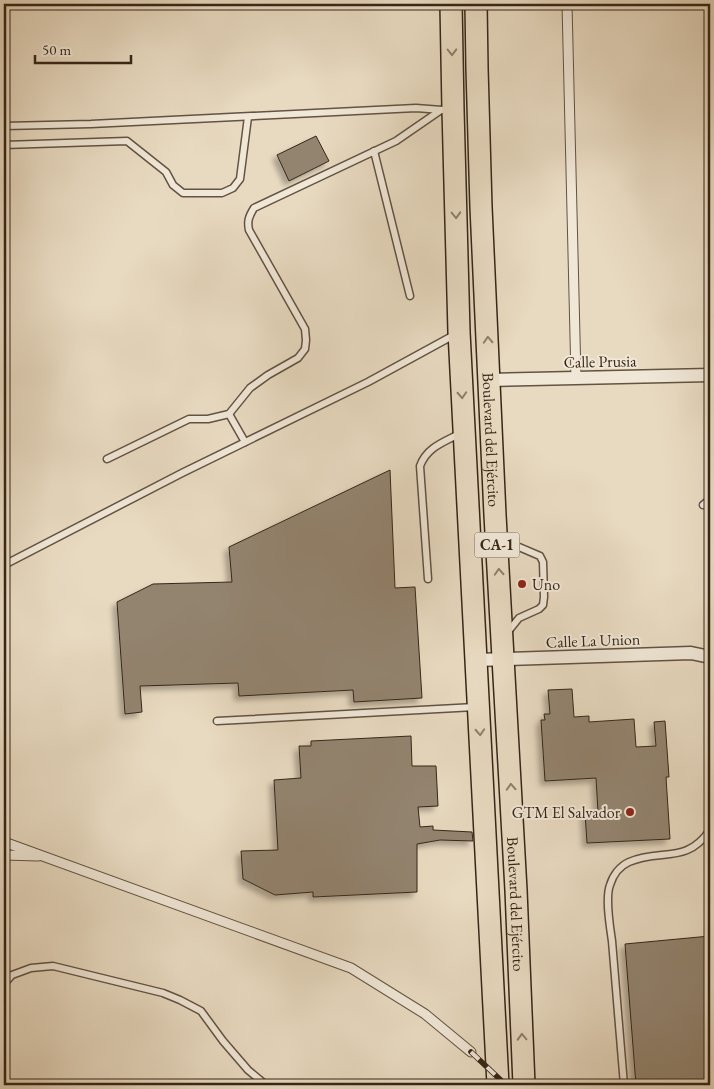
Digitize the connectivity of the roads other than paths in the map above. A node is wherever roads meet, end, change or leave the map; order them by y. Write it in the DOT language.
graph roads {
  1 [pos="451,4"];
  2 [pos="476,4"];
  3 [pos="567,4"];
  4 [pos="447,110"];
  5 [pos="248,117"];
  6 [pos="4,126"];
  7 [pos="4,145"];
  8 [pos="374,151"];
  9 [pos="410,296"];
  10 [pos="459,332"];
  11 [pos="710,375"];
  12 [pos="576,378"];
  13 [pos="490,380"];
  14 [pos="228,414"];
  15 [pos="464,432"];
  16 [pos="244,442"];
  17 [pos="107,459"];
  18 [pos="710,500"];
  19 [pos="703,505"];
  20 [pos="506,541"];
  21 [pos="4,565"];
  22 [pos="428,579"];
  23 [pos="472,597"];
  24 [pos="500,598"];
  25 [pos="503,649"];
  26 [pos="710,657"];
  27 [pos="476,660"];
  28 [pos="505,680"];
  29 [pos="477,682"];
  30 [pos="479,707"];
  31 [pos="217,721"];
  32 [pos="710,830"];
  33 [pos="4,842"];
  34 [pos="4,855"];
  35 [pos="47,857"];
  36 [pos="4,984"];
  37 [pos="471,1052"];
  38 [pos="266,1085"];
  39 [pos="498,1085"];
  40 [pos="524,1085"];
  41 [pos="624,1085"];
  1 -- 4 [label="highway, Boulevard del Ejército / CA-1, one-way"];
  13 -- 2 [label="highway, Boulevard del Ejército / CA-1, one-way"];
  3 -- 12 [label="street"];
  4 -- 5 [label="lane"];
  4 -- 8 [label="lane"];
  4 -- 10 [label="highway, Boulevard del Ejército / CA-1, one-way"];
  5 -- 6 [label="lane"];
  5 -- 7 [label="lane"];
  8 -- 9 [label="lane"];
  8 -- 14 [label="lane"];
  10 -- 15 [label="highway, Boulevard del Ejército / CA-1, one-way"];
  10 -- 16 [label="lane"];
  11 -- 12 [label="street, Calle Prusia"];
  12 -- 13 [label="street, Calle Prusia"];
  24 -- 13 [label="highway, Boulevard del Ejército / CA-1, one-way"];
  14 -- 16 [label="lane"];
  14 -- 17 [label="lane"];
  15 -- 22 [label="lane"];
  15 -- 23 [label="highway, Boulevard del Ejército / CA-1"];
  16 -- 21 [label="lane"];
  18 -- 19 [label="lane"];
  20 -- 25 [label="lane"];
  23 -- 24 [label="highway"];
  23 -- 27 [label="highway, Boulevard del Ejército / CA-1"];
  24 -- 25 [label="highway, Boulevard del Ejército / CA-1"];
  25 -- 26 [label="street, Calle La Union"];
  25 -- 27 [label="street, Calle La Union"];
  25 -- 28 [label="highway, Boulevard del Ejército / CA-1"];
  27 -- 29 [label="highway, Boulevard del Ejército / CA-1"];
  28 -- 29 [label="highway"];
  40 -- 28 [label="highway, Boulevard del Ejército / CA-1, one-way"];
  29 -- 30 [label="highway, Boulevard del Ejército / CA-1"];
  30 -- 31 [label="lane"];
  30 -- 39 [label="highway, Boulevard del Ejército / CA-1, one-way"];
  32 -- 41 [label="lane"];
  33 -- 35 [label="street"];
  34 -- 35 [label="street"];
  35 -- 37 [label="street"];
  36 -- 38 [label="lane"];
}
